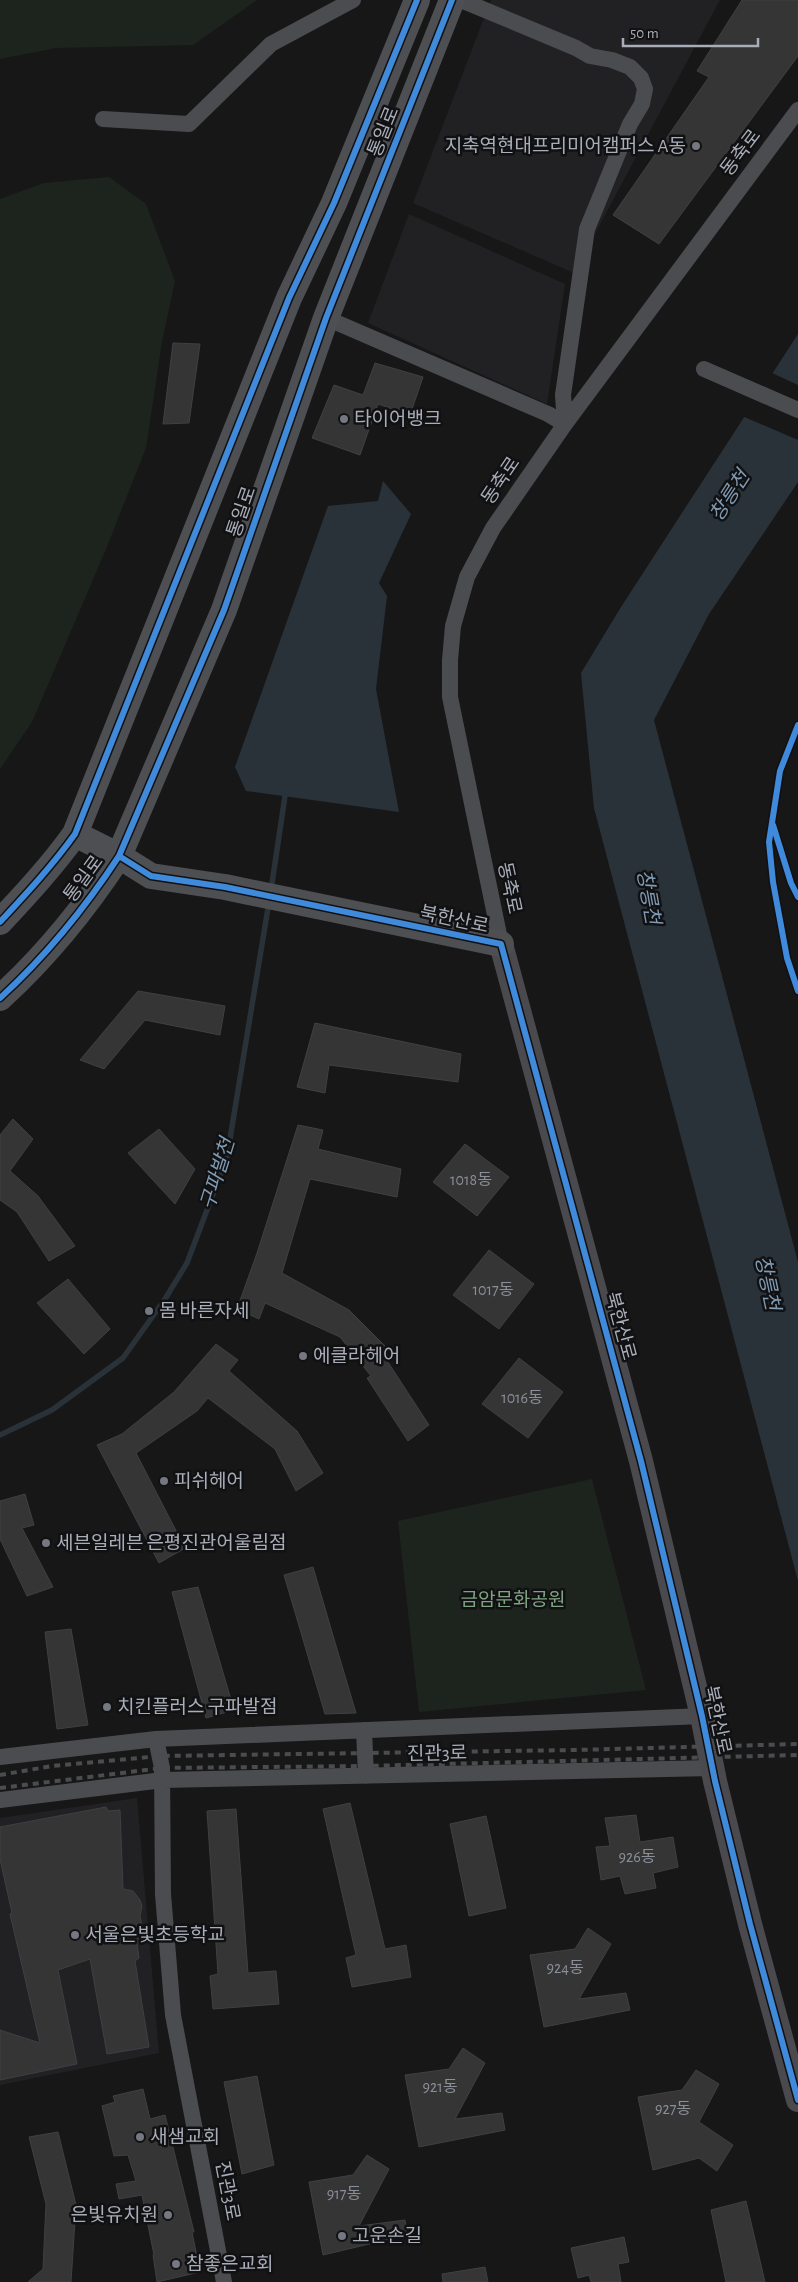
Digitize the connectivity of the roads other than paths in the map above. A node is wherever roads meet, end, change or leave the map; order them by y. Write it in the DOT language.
graph roads {
  1 [pos="353,0"];
  2 [pos="417,0"];
  3 [pos="452,0"];
  4 [pos="462,0"];
  5 [pos="798,110"];
  6 [pos="103,119"];
  7 [pos="326,318"];
  8 [pos="704,369"];
  9 [pos="798,410"];
  10 [pos="565,424"];
  11 [pos="75,834"];
  12 [pos="119,856"];
  13 [pos="0,922"];
  14 [pos="501,944"];
  15 [pos="0,998"];
  16 [pos="702,1716"];
  17 [pos="364,1730"];
  18 [pos="156,1739"];
  19 [pos="0,1758"];
  20 [pos="712,1768"];
  21 [pos="366,1776"];
  22 [pos="163,1780"];
  23 [pos="0,1800"];
  24 [pos="798,2100"];
  25 [pos="224,2282"];
  1 -- 6 [label="street"];
  2 -- 11 [label="main road, 통일로"];
  3 -- 7 [label="main road, 통일로"];
  4 -- 10 [label="street"];
  5 -- 10 [label="street, 동축로"];
  7 -- 10 [label="street"];
  7 -- 12 [label="main road, 통일로"];
  8 -- 9 [label="street"];
  10 -- 14 [label="street, 동축로"];
  11 -- 12 [label="main road, 북한산로"];
  11 -- 13 [label="main road, 통일로"];
  12 -- 14 [label="main road, 북한산로"];
  12 -- 15 [label="main road, 통일로"];
  14 -- 16 [label="main road, 북한산로"];
  16 -- 17 [label="street, 진관3로"];
  16 -- 20 [label="main road, 북한산로"];
  17 -- 18 [label="street, 진관3로"];
  17 -- 21 [label="street"];
  18 -- 19 [label="street, 진관3로"];
  18 -- 22 [label="street, 진관3로"];
  20 -- 21 [label="street, 진관3로"];
  20 -- 24 [label="main road, 북한산로"];
  21 -- 22 [label="street, 진관3로"];
  22 -- 23 [label="street, 진관3로"];
  22 -- 25 [label="street, 진관3로"];
}
